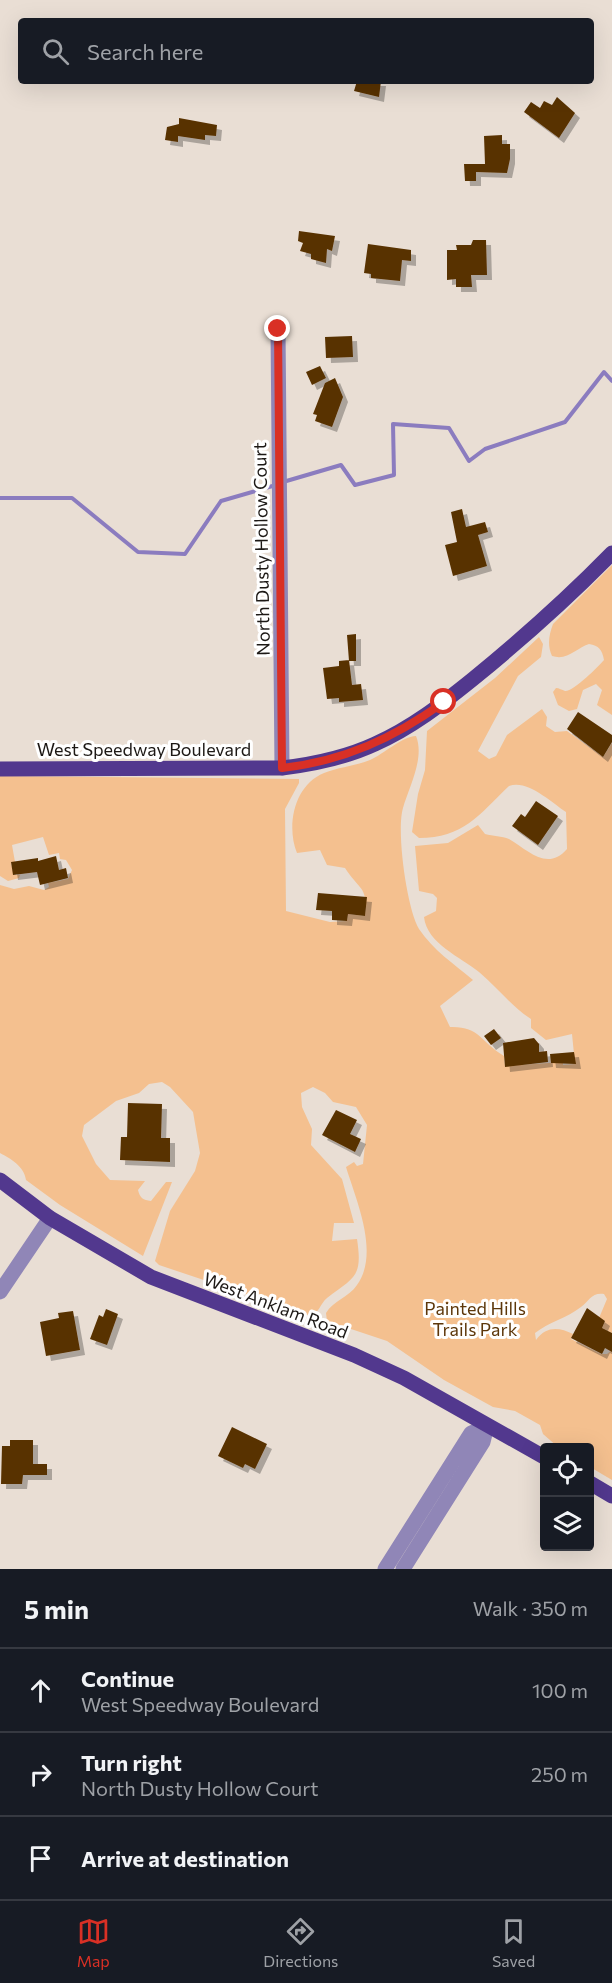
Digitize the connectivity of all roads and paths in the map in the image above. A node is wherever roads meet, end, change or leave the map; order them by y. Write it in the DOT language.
graph roads {
  1 [pos="278,329"];
  2 [pos="612,553"];
  3 [pos="282,768"];
  4 [pos="0,769"];
  5 [pos="0,1180"];
  6 [pos="50,1218"];
  7 [pos="0,1292"];
  8 [pos="487,1426"];
  9 [pos="540,1455"];
  10 [pos="594,1486"];
  11 [pos="612,1497"];
  12 [pos="385,1569"];
  13 [pos="403,1569"];
  1 -- 3 [label="street, North Dusty Hollow Court"];
  2 -- 3 [label="main road, West Speedway Boulevard"];
  3 -- 4 [label="main road, West Speedway Boulevard"];
  5 -- 6 [label="main road, West Anklam Road"];
  6 -- 7 [label="street"];
  6 -- 8 [label="main road, West Anklam Road"];
  8 -- 9 [label="main road, West Anklam Road"];
  8 -- 12 [label="street"];
  8 -- 13 [label="street"];
  10 -- 11 [label="main road"];
}
